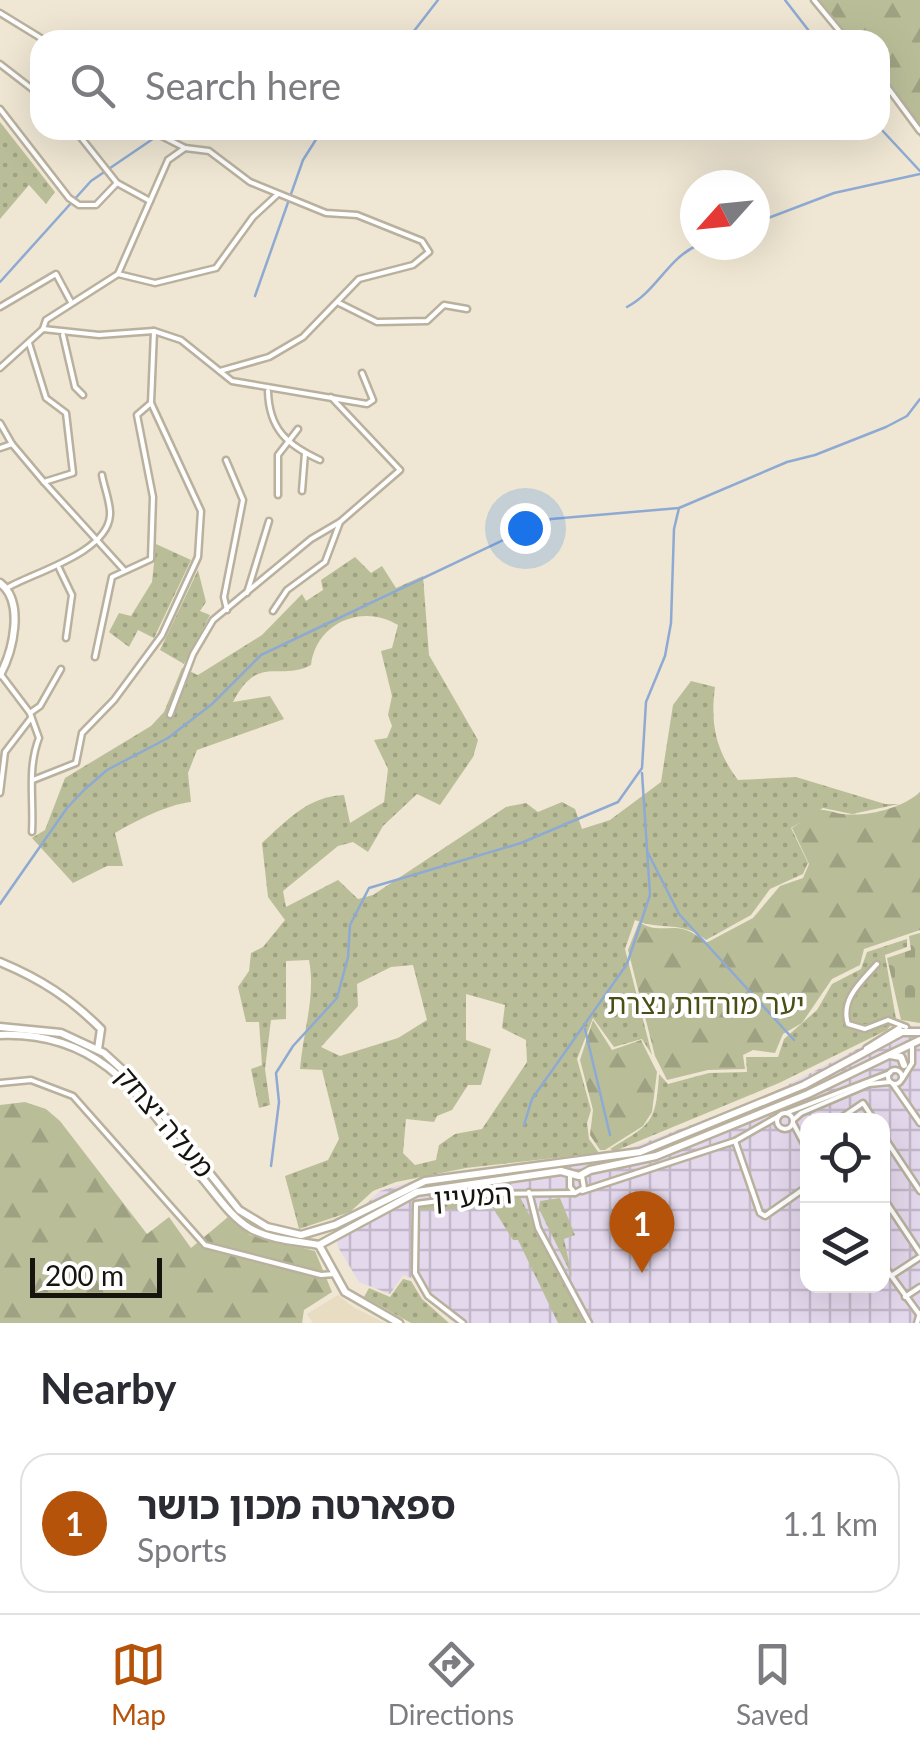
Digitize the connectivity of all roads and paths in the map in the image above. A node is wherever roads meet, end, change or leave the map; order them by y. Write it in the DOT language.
graph roads {
  1 [pos="814,0"];
  2 [pos="0,13"];
  3 [pos="838,30"];
  4 [pos="30,31"];
  5 [pos="0,64"];
  6 [pos="30,87"];
  7 [pos="890,91"];
  8 [pos="0,109"];
  9 [pos="920,131"];
  10 [pos="83,140"];
  11 [pos="169,140"];
  12 [pos="185,148"];
  13 [pos="118,182"];
  14 [pos="278,194"];
  15 [pos="150,201"];
  16 [pos="118,274"];
  17 [pos="70,302"];
  18 [pos="338,303"];
  19 [pos="0,307"];
  20 [pos="467,310"];
  21 [pos="43,329"];
  22 [pos="154,331"];
  23 [pos="63,334"];
  24 [pos="29,342"];
  25 [pos="0,368"];
  26 [pos="220,370"];
  27 [pos="362,373"];
  28 [pos="268,390"];
  29 [pos="83,395"];
  30 [pos="331,397"];
  31 [pos="151,403"];
  32 [pos="0,422"];
  33 [pos="298,428"];
  34 [pos="12,444"];
  35 [pos="287,444"];
  36 [pos="0,448"];
  37 [pos="305,453"];
  38 [pos="226,460"];
  39 [pos="320,460"];
  40 [pos="102,475"];
  41 [pos="44,482"];
  42 [pos="302,491"];
  43 [pos="278,495"];
  44 [pos="269,521"];
  45 [pos="340,522"];
  46 [pos="96,537"];
  47 [pos="59,568"];
  48 [pos="124,570"];
  49 [pos="4,585"];
  50 [pos="246,596"];
  51 [pos="227,610"];
  52 [pos="273,611"];
  53 [pos="66,638"];
  54 [pos="96,656"];
  55 [pos="61,669"];
  56 [pos="0,674"];
  57 [pos="170,714"];
  58 [pos="31,716"];
  59 [pos="33,780"];
  60 [pos="0,793"];
  61 [pos="32,832"];
  62 [pos="0,962"];
  63 [pos="877,964"];
  64 [pos="890,1022"];
  65 [pos="907,1029"];
  66 [pos="920,1030"];
  67 [pos="0,1031"];
  68 [pos="894,1036"];
  69 [pos="915,1043"];
  70 [pos="902,1048"];
  71 [pos="96,1052"];
  72 [pos="884,1056"];
  73 [pos="904,1066"];
  74 [pos="892,1072"];
  75 [pos="902,1080"];
  76 [pos="0,1083"];
  77 [pos="892,1083"];
  78 [pos="902,1095"];
  79 [pos="786,1113"];
  80 [pos="848,1113"];
  81 [pos="869,1113"];
  82 [pos="779,1116"];
  83 [pos="793,1122"];
  84 [pos="920,1123"];
  85 [pos="784,1128"];
  86 [pos="760,1129"];
  87 [pos="798,1136"];
  88 [pos="800,1138"];
  89 [pos="735,1141"];
  90 [pos="890,1146"];
  91 [pos="576,1160"];
  92 [pos="570,1173"];
  93 [pos="583,1177"];
  94 [pos="570,1184"];
  95 [pos="593,1187"];
  96 [pos="552,1191"];
  97 [pos="582,1191"];
  98 [pos="920,1191"];
  99 [pos="529,1192"];
  100 [pos="800,1192"];
  101 [pos="574,1193"];
  102 [pos="887,1203"];
  103 [pos="321,1229"];
  104 [pos="328,1241"];
  105 [pos="317,1244"];
  106 [pos="920,1255"];
  107 [pos="335,1274"];
  108 [pos="891,1276"];
  109 [pos="920,1287"];
  110 [pos="905,1298"];
  111 [pos="919,1314"];
  112 [pos="399,1323"];
  113 [pos="463,1323"];
  114 [pos="589,1323"];
  115 [pos="917,1323"];
  1 -- 3 [label="street"];
  2 -- 4 [label="street"];
  5 -- 6 [label="street"];
  7 -- 9 [label="street"];
  8 -- 13 [label="street"];
  10 -- 13 [label="street"];
  11 -- 12 [label="street"];
  12 -- 14 [label="street"];
  12 -- 15 [label="street"];
  13 -- 15 [label="street"];
  14 -- 16 [label="street"];
  14 -- 18 [label="street"];
  15 -- 16 [label="street"];
  16 -- 17 [label="street"];
  17 -- 19 [label="street"];
  17 -- 21 [label="street"];
  18 -- 20 [label="street"];
  18 -- 26 [label="street"];
  21 -- 23 [label="street"];
  21 -- 24 [label="street"];
  22 -- 23 [label="street"];
  22 -- 26 [label="street"];
  22 -- 31 [label="street"];
  23 -- 29 [label="street"];
  24 -- 25 [label="street"];
  24 -- 41 [label="street"];
  26 -- 28 [label="street"];
  27 -- 30 [label="street"];
  28 -- 30 [label="street"];
  28 -- 35 [label="street"];
  30 -- 45 [label="street"];
  31 -- 48 [label="street"];
  31 -- 59 [label="street"];
  32 -- 34 [label="street"];
  33 -- 35 [label="street"];
  34 -- 36 [label="street"];
  34 -- 41 [label="street"];
  35 -- 37 [label="street"];
  35 -- 43 [label="street"];
  37 -- 39 [label="street"];
  37 -- 42 [label="street"];
  38 -- 51 [label="street"];
  40 -- 46 [label="street"];
  41 -- 46 [label="street"];
  44 -- 50 [label="street"];
  45 -- 50 [label="street"];
  45 -- 52 [label="street"];
  46 -- 47 [label="street"];
  46 -- 48 [label="street"];
  47 -- 49 [label="street"];
  47 -- 53 [label="street"];
  48 -- 54 [label="street"];
  49 -- 56 [label="street"];
  50 -- 51 [label="street"];
  51 -- 57 [label="street"];
  55 -- 58 [label="street"];
  56 -- 58 [label="street"];
  58 -- 59 [label="street"];
  58 -- 60 [label="street"];
  59 -- 61 [label="street"];
  62 -- 71 [label="street"];
  63 -- 64 [label="street"];
  64 -- 65 [label="street"];
  64 -- 68 [label="street"];
  65 -- 66 [label="street"];
  65 -- 68 [label="street, מעלה יצחק"];
  65 -- 69 [label="street"];
  67 -- 71 [label="street, מעלה יצחק"];
  68 -- 70 [label="street"];
  68 -- 91 [label="street, מעלה יצחק"];
  69 -- 70 [label="street"];
  69 -- 75 [label="street"];
  70 -- 72 [label="street"];
  70 -- 73 [label="street"];
  71 -- 103 [label="street, מעלה יצחק"];
  71 -- 105 [label="street, מעלה יצחק"];
  72 -- 73 [label="street"];
  72 -- 93 [label="street"];
  73 -- 74 [label="street"];
  74 -- 75 [label="street"];
  74 -- 77 [label="street"];
  74 -- 79 [label="street"];
  75 -- 77 [label="street"];
  75 -- 78 [label="street"];
  76 -- 107 [label="street"];
  77 -- 78 [label="street"];
  77 -- 83 [label="street"];
  78 -- 84 [label="street"];
  79 -- 82 [label="street"];
  79 -- 83 [label="street"];
  80 -- 81 [label="street"];
  82 -- 85 [label="street"];
  82 -- 86 [label="street"];
  83 -- 85 [label="street"];
  83 -- 87 [label="street"];
  85 -- 86 [label="street"];
  85 -- 87 [label="street"];
  86 -- 89 [label="street"];
  87 -- 88 [label="street"];
  89 -- 95 [label="street"];
  89 -- 100 [label="street"];
  90 -- 98 [label="street"];
  91 -- 92 [label="street"];
  91 -- 93 [label="street"];
  91 -- 103 [label="street, מעלה יצחק"];
  92 -- 93 [label="street"];
  92 -- 94 [label="street"];
  92 -- 104 [label="street"];
  93 -- 95 [label="street"];
  93 -- 97 [label="street"];
  94 -- 96 [label="street, המעיין"];
  94 -- 101 [label="street"];
  95 -- 97 [label="street"];
  96 -- 99 [label="street, המעיין"];
  96 -- 101 [label="street, המעיין"];
  97 -- 101 [label="street, המעיין"];
  99 -- 113 [label="street, המעיין"];
  99 -- 114 [label="street"];
  102 -- 106 [label="street"];
  103 -- 104 [label="street"];
  103 -- 105 [label="street"];
  104 -- 105 [label="street"];
  104 -- 107 [label="street"];
  105 -- 107 [label="street"];
  106 -- 108 [label="street"];
  107 -- 112 [label="street"];
  108 -- 110 [label="street"];
  109 -- 110 [label="street"];
  110 -- 111 [label="street"];
  111 -- 115 [label="street"];
}
